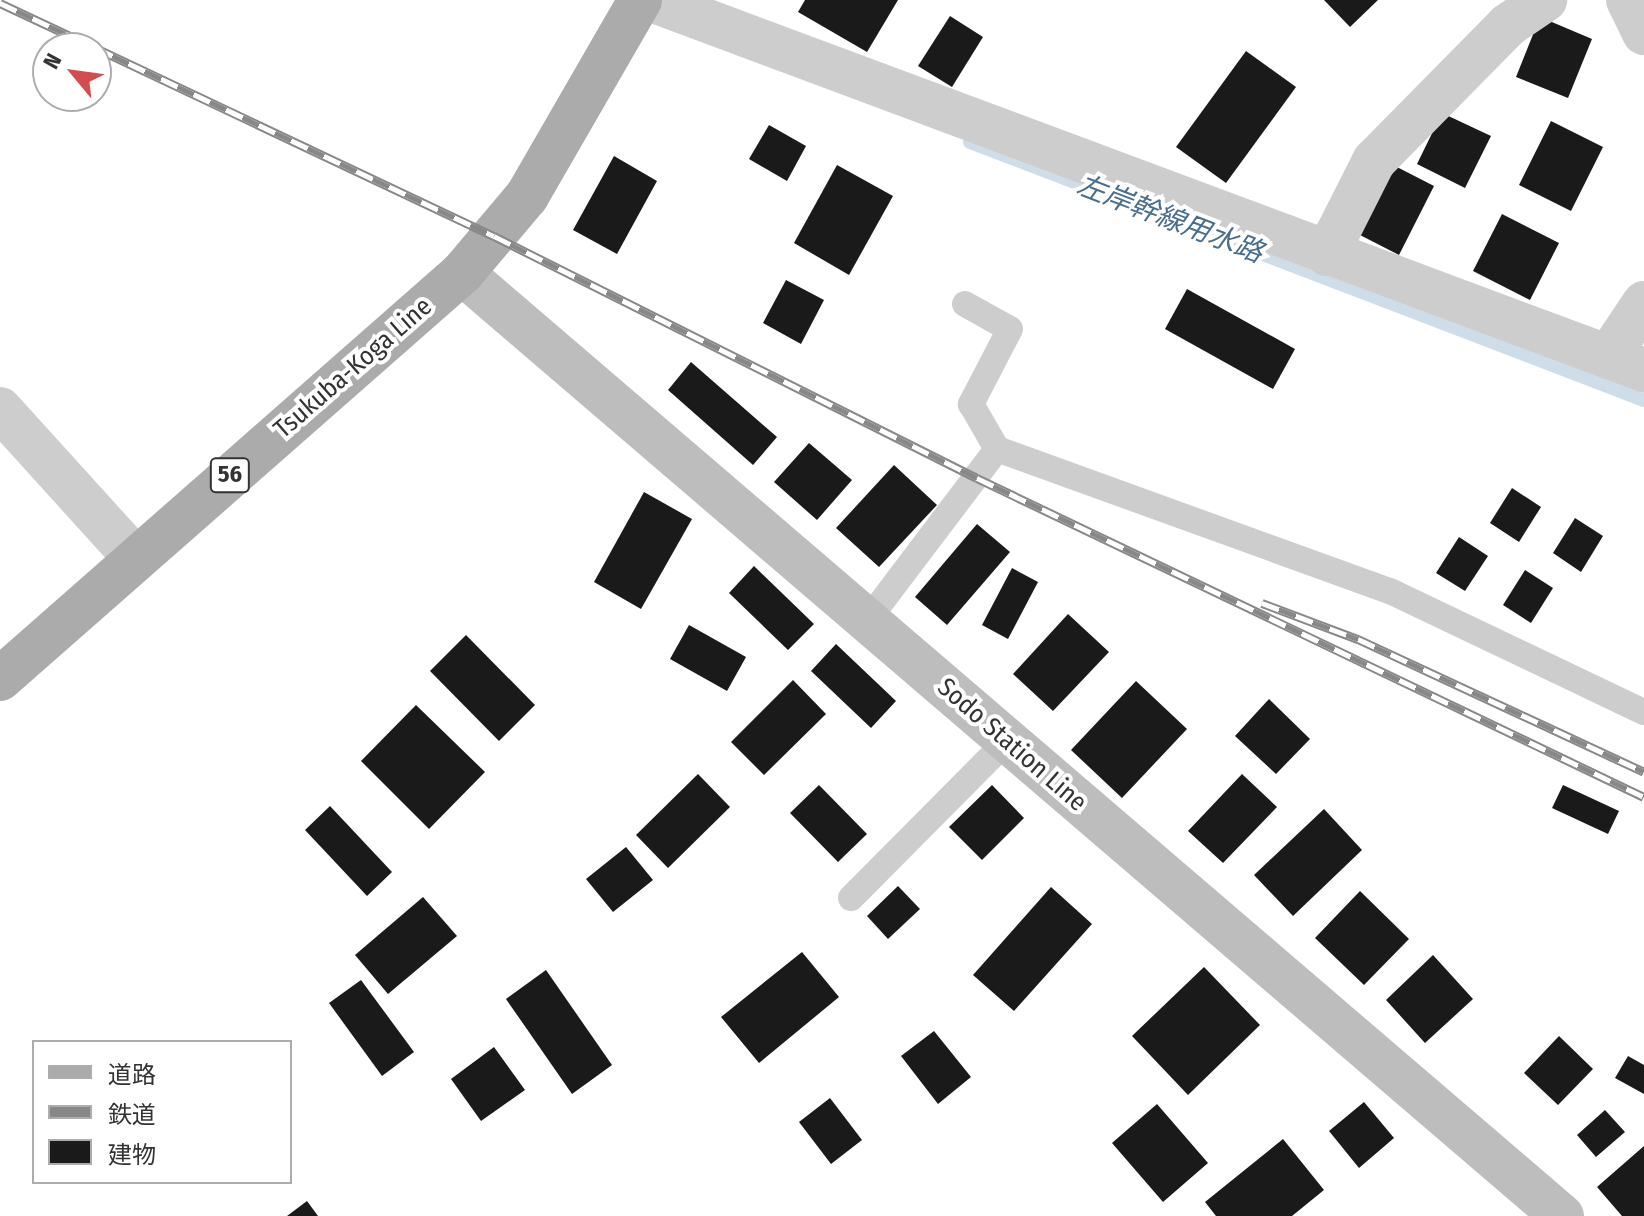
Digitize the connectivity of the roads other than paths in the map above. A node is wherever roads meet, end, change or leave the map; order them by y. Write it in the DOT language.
graph roads {
  1 [pos="640,0"];
  2 [pos="651,0"];
  3 [pos="1545,0"];
  4 [pos="1628,0"];
  5 [pos="1644,33"];
  6 [pos="1327,254"];
  7 [pos="462,273"];
  8 [pos="1644,303"];
  9 [pos="965,304"];
  10 [pos="1626,364"];
  11 [pos="0,409"];
  12 [pos="997,449"];
  13 [pos="135,558"];
  14 [pos="867,621"];
  15 [pos="0,679"];
  16 [pos="1644,712"];
  17 [pos="1008,740"];
  18 [pos="851,898"];
  19 [pos="1562,1216"];
  1 -- 7 [label="main road, Tsukuba-Koga Line / 56"];
  2 -- 6 [label="street"];
  3 -- 6 [label="street"];
  4 -- 5 [label="street"];
  6 -- 10 [label="street"];
  7 -- 13 [label="main road, Tsukuba-Koga Line / 56"];
  7 -- 14 [label="main road, Sodo Station Line"];
  8 -- 10 [label="street"];
  9 -- 12 [label="lane"];
  11 -- 13 [label="street"];
  12 -- 14 [label="lane"];
  12 -- 16 [label="lane"];
  13 -- 15 [label="main road, Tsukuba-Koga Line / 56"];
  14 -- 17 [label="main road, Sodo Station Line"];
  17 -- 18 [label="lane"];
  17 -- 19 [label="main road, Sodo Station Line"];
}
